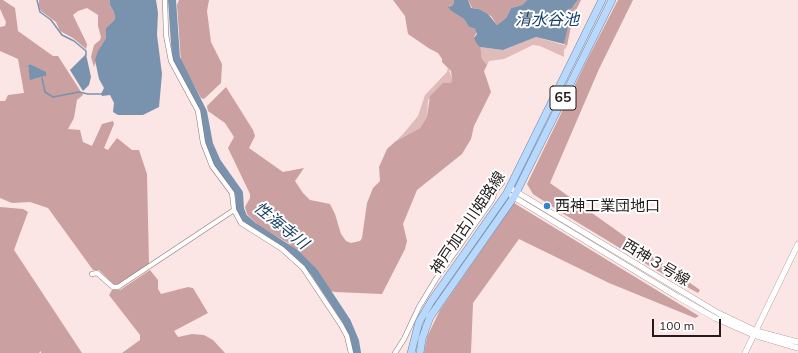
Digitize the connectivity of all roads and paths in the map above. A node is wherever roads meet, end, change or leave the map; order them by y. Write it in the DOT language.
graph roads {
  1 [pos="165,0"];
  2 [pos="602,0"];
  3 [pos="612,0"];
  4 [pos="502,183"];
  5 [pos="498,189"];
  6 [pos="508,190"];
  7 [pos="515,194"];
  8 [pos="234,210"];
  9 [pos="798,244"];
  10 [pos="92,274"];
  11 [pos="755,333"];
  12 [pos="798,342"];
  13 [pos="798,348"];
  14 [pos="351,353"];
  15 [pos="395,353"];
  16 [pos="411,353"];
  17 [pos="420,353"];
  18 [pos="745,353"];
  1 -- 8 [label="street"];
  2 -- 6 [label="main road, 神戸加古川姫路線 / 65"];
  3 -- 7 [label="main road, 神戸加古川姫路線 / 65"];
  4 -- 5 [label="street"];
  5 -- 6 [label="street"];
  5 -- 15 [label="street"];
  6 -- 7 [label="street, 西神３号線"];
  6 -- 16 [label="main road, 神戸加古川姫路線 / 65"];
  7 -- 11 [label="street, 西神３号線"];
  7 -- 17 [label="main road, 神戸加古川姫路線 / 65"];
  8 -- 10 [label="street"];
  8 -- 14 [label="street"];
  9 -- 11 [label="street"];
  11 -- 12 [label="street, 西神３号線"];
  11 -- 13 [label="street, 西神３号線"];
  11 -- 18 [label="street"];
}
